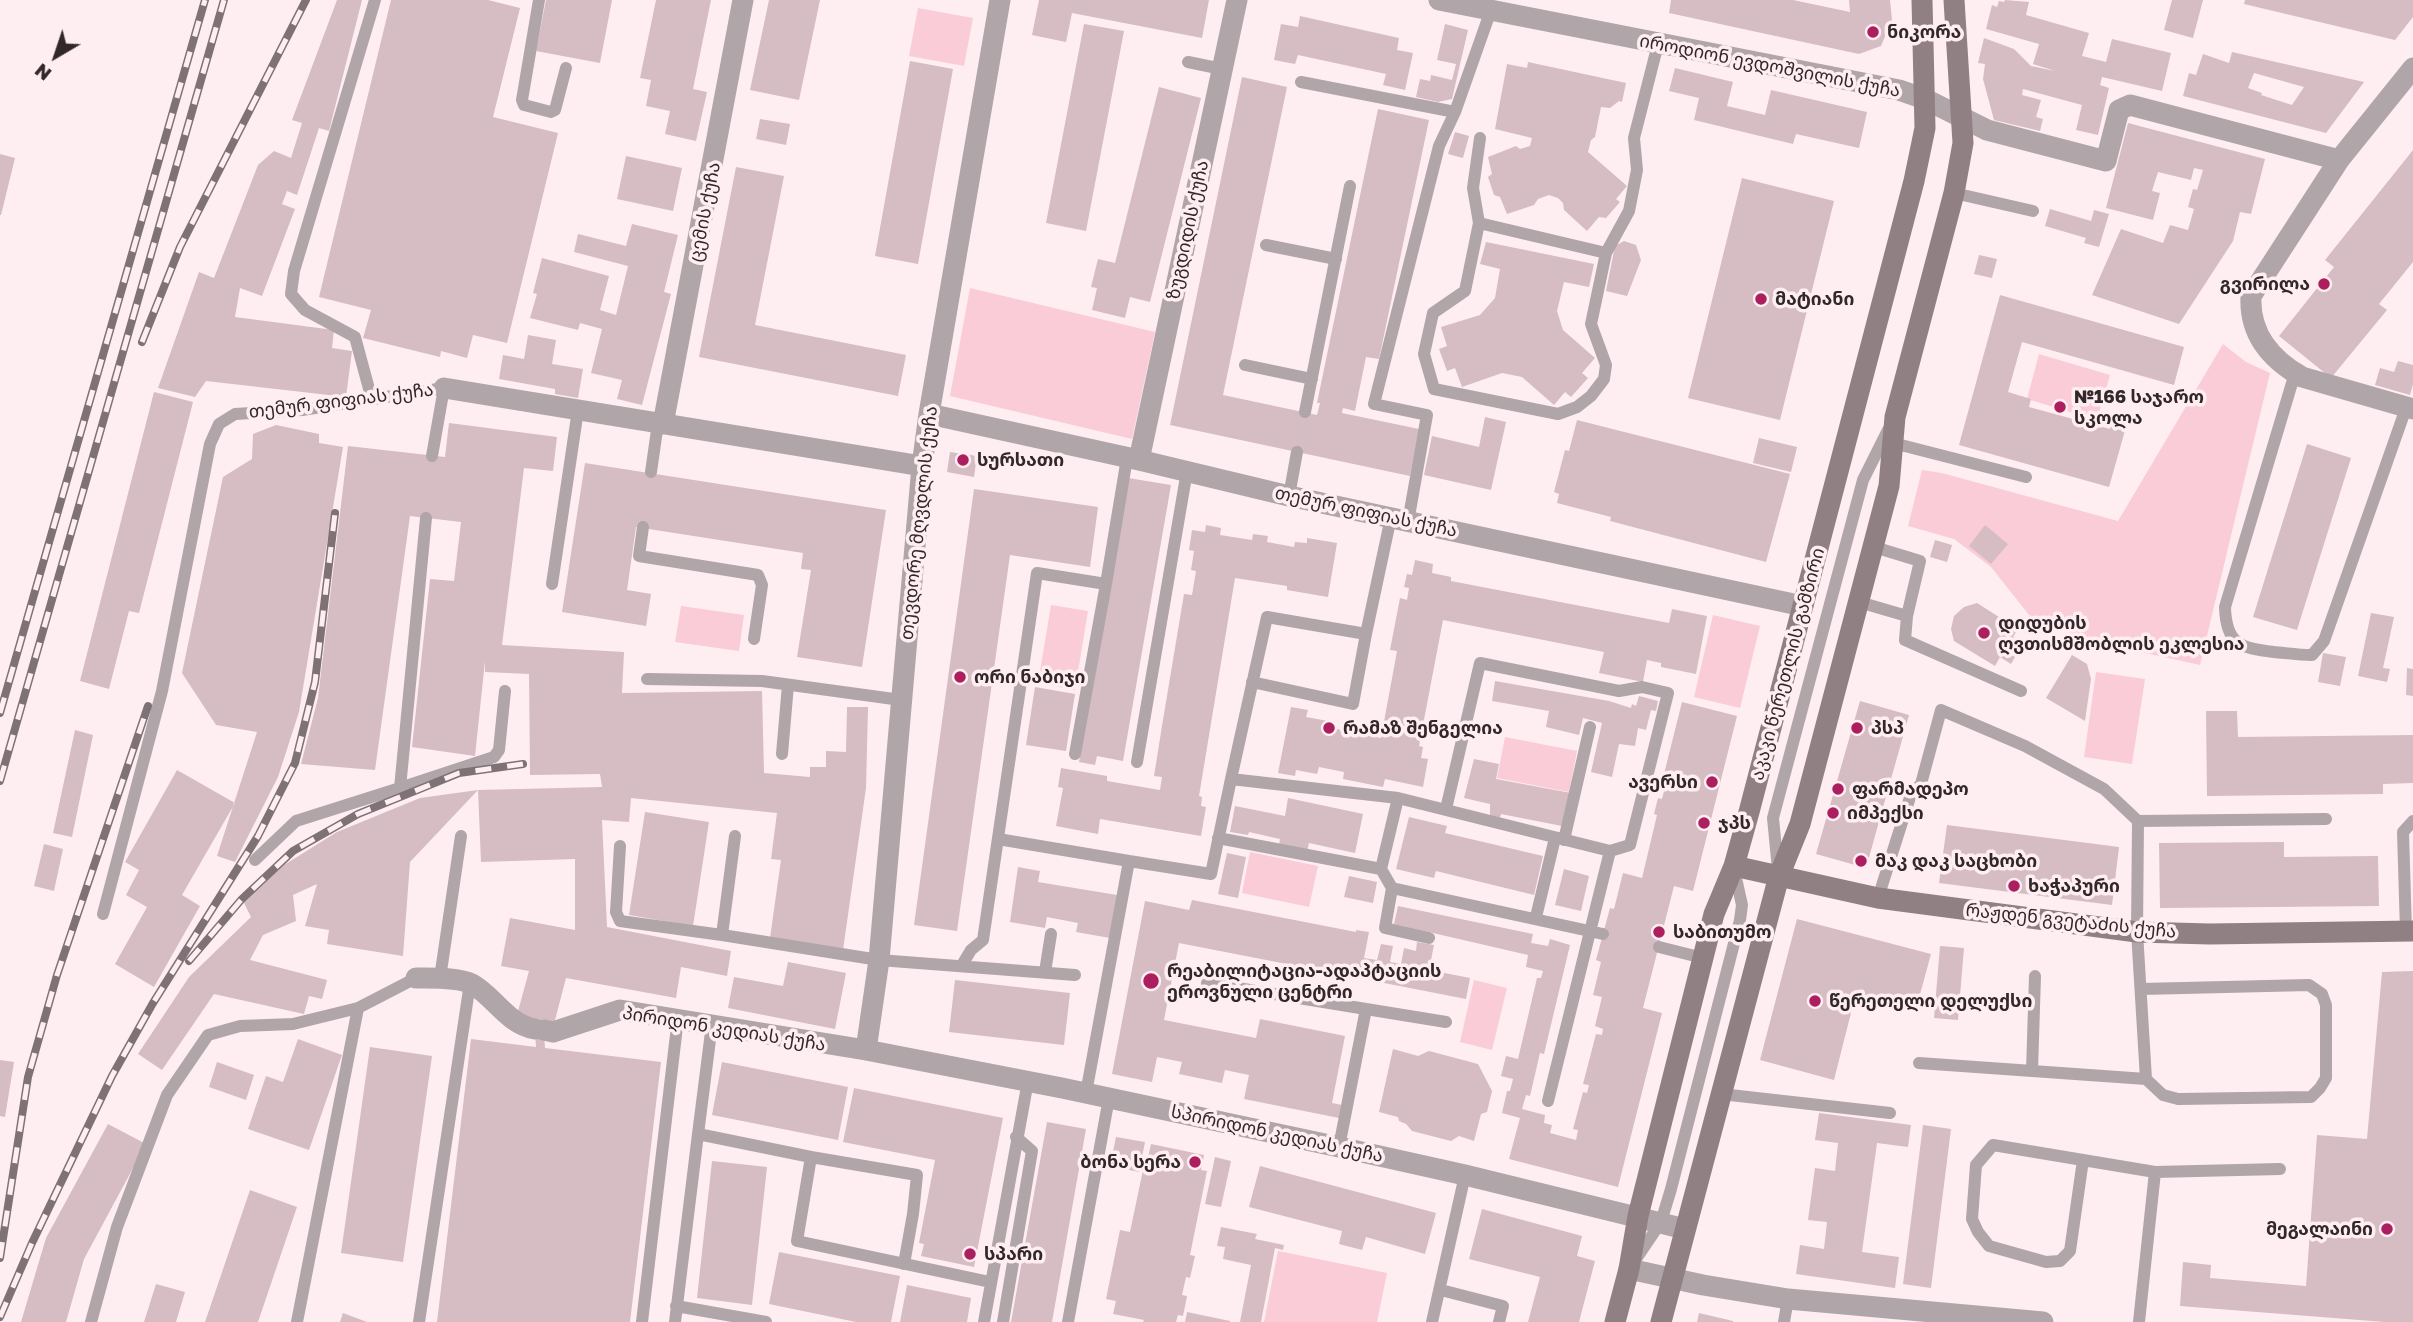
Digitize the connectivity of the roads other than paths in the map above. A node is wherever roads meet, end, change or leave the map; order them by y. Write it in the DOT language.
graph roads {
  1 [pos="375,0"];
  2 [pos="539,0"];
  3 [pos="743,0"];
  4 [pos="999,0"];
  5 [pos="1237,0"];
  6 [pos="1439,0"];
  7 [pos="1923,0"];
  8 [pos="1954,0"];
  9 [pos="1492,5"];
  10 [pos="1658,44"];
  11 [pos="1188,62"];
  12 [pos="566,68"];
  13 [pos="1223,69"];
  14 [pos="2410,79"];
  15 [pos="1301,82"];
  16 [pos="1925,99"];
  17 [pos="1455,112"];
  18 [pos="1962,118"];
  19 [pos="1480,138"];
  20 [pos="2339,160"];
  21 [pos="1350,186"];
  22 [pos="1954,193"];
  23 [pos="2032,211"];
  24 [pos="1479,223"];
  25 [pos="1266,245"];
  26 [pos="1606,253"];
  27 [pos="1336,259"];
  28 [pos="1245,365"];
  29 [pos="2295,373"];
  30 [pos="1312,379"];
  31 [pos="444,388"];
  32 [pos="372,400"];
  33 [pos="2410,409"];
  34 [pos="579,410"];
  35 [pos="1305,412"];
  36 [pos="929,414"];
  37 [pos="1895,417"];
  38 [pos="661,424"];
  39 [pos="1893,443"];
  40 [pos="1297,452"];
  41 [pos="432,456"];
  42 [pos="1133,459"];
  43 [pos="922,466"];
  44 [pos="1187,471"];
  45 [pos="651,472"];
  46 [pos="2026,477"];
  47 [pos="1289,496"];
  48 [pos="426,518"];
  49 [pos="1399,520"];
  50 [pos="643,527"];
  51 [pos="1874,547"];
  52 [pos="552,584"];
  53 [pos="1106,584"];
  54 [pos="1859,602"];
  55 [pos="1803,606"];
  56 [pos="1907,616"];
  57 [pos="1366,634"];
  58 [pos="754,639"];
  59 [pos="647,679"];
  60 [pos="1252,682"];
  61 [pos="788,685"];
  62 [pos="505,691"];
  63 [pos="2021,691"];
  64 [pos="901,700"];
  65 [pos="1590,727"];
  66 [pos="782,754"];
  67 [pos="1075,754"];
  68 [pos="1137,762"];
  69 [pos="1231,779"];
  70 [pos="400,788"];
  71 [pos="1398,798"];
  72 [pos="1446,810"];
  73 [pos="2326,820"];
  74 [pos="2138,821"];
  75 [pos="2413,821"];
  76 [pos="461,836"];
  77 [pos="735,836"];
  78 [pos="1218,838"];
  79 [pos="998,839"];
  80 [pos="1560,839"];
  81 [pos="620,846"];
  82 [pos="1610,851"];
  83 [pos="255,860"];
  84 [pos="1129,861"];
  85 [pos="1734,866"];
  86 [pos="1381,869"];
  87 [pos="1779,876"];
  88 [pos="1392,888"];
  89 [pos="1878,898"];
  90 [pos="103,914"];
  91 [pos="1536,918"];
  92 [pos="2409,931"];
  93 [pos="1597,932"];
  94 [pos="2137,932"];
  95 [pos="1051,934"];
  96 [pos="722,935"];
  97 [pos="1429,938"];
  98 [pos="1659,947"];
  99 [pos="1703,958"];
  100 [pos="879,960"];
  101 [pos="962,965"];
  102 [pos="1045,972"];
  103 [pos="1075,975"];
  104 [pos="2035,976"];
  105 [pos="416,978"];
  106 [pos="440,978"];
  107 [pos="470,983"];
  108 [pos="1207,983"];
  109 [pos="2141,989"];
  110 [pos="358,1008"];
  111 [pos="1366,1009"];
  112 [pos="678,1018"];
  113 [pos="1446,1022"];
  114 [pos="712,1024"];
  115 [pos="866,1050"];
  116 [pos="1919,1063"];
  117 [pos="2032,1071"];
  118 [pos="2146,1079"];
  119 [pos="1028,1082"];
  120 [pos="1086,1093"];
  121 [pos="1721,1094"];
  122 [pos="1109,1098"];
  123 [pos="1548,1101"];
  124 [pos="1890,1113"];
  125 [pos="698,1134"];
  126 [pos="1016,1137"];
  127 [pos="1339,1146"];
  128 [pos="811,1157"];
  129 [pos="2083,1160"];
  130 [pos="2280,1169"];
  131 [pos="2155,1172"];
  132 [pos="1465,1175"];
  133 [pos="1638,1216"];
  134 [pos="1661,1222"];
  135 [pos="1685,1229"];
  136 [pos="904,1264"];
  137 [pos="1629,1269"];
  138 [pos="1673,1279"];
  139 [pos="990,1282"];
  140 [pos="1440,1290"];
  141 [pos="1788,1299"];
  142 [pos="676,1306"];
  143 [pos="92,1322"];
  144 [pos="297,1322"];
  145 [pos="419,1322"];
  146 [pos="642,1322"];
  147 [pos="675,1322"];
  148 [pos="763,1322"];
  149 [pos="984,1322"];
  150 [pos="1003,1322"];
  151 [pos="1068,1322"];
  152 [pos="1432,1322"];
  153 [pos="1499,1322"];
  154 [pos="1615,1322"];
  155 [pos="1661,1322"];
  156 [pos="1784,1322"];
  157 [pos="2043,1322"];
  158 [pos="2139,1322"];
  1 -- 32 [label="lane"];
  2 -- 12 [label="lane"];
  3 -- 38 [label="street, ცემის ქუჩა"];
  4 -- 36 [label="street, თევდორე მღვდლის ქუჩა"];
  5 -- 13 [label="street, ზუგდიდის ქუჩა"];
  6 -- 9 [label="street, იროდიონ ევდოშვილის ქუჩა"];
  7 -- 16 [label="main road, აკაკი წერეთლის გამზირი"];
  8 -- 18 [label="main road"];
  9 -- 10 [label="street, იროდიონ ევდოშვილის ქუჩა"];
  9 -- 17 [label="lane"];
  10 -- 16 [label="street, იროდიონ ევდოშვილის ქუჩა"];
  10 -- 26 [label="lane"];
  11 -- 13 [label="lane"];
  13 -- 42 [label="street, ზუგდიდის ქუჩა"];
  14 -- 20 [label="street"];
  15 -- 17 [label="lane"];
  16 -- 18 [label="street, იროდიონ ევდოშვილის ქუჩა"];
  16 -- 55 [label="main road, აკაკი წერეთლის გამზირი"];
  17 -- 49 [label="lane"];
  18 -- 20 [label="street, იროდიონ ევდოშვილის ქუჩა"];
  18 -- 22 [label="main road"];
  19 -- 24 [label="lane"];
  20 -- 29 [label="street"];
  21 -- 27 [label="lane"];
  22 -- 23 [label="lane"];
  22 -- 37 [label="main road"];
  24 -- 26 [label="lane"];
  24 -- 26 [label="lane"];
  25 -- 27 [label="lane"];
  27 -- 30 [label="lane"];
  28 -- 30 [label="lane"];
  29 -- 33 [label="street"];
  29 -- 33 [label="lane"];
  30 -- 35 [label="lane"];
  31 -- 32 [label="lane, თემურ ფიფიას ქუჩა"];
  31 -- 34 [label="street, თემურ ფიფიას ქუჩა"];
  31 -- 41 [label="lane"];
  32 -- 90 [label="lane, თემურ ფიფიას ქუჩა"];
  34 -- 38 [label="street, თემურ ფიფიას ქუჩა"];
  34 -- 52 [label="lane"];
  36 -- 42 [label="street, თემურ ფიფიას ქუჩა"];
  36 -- 43 [label="street, თევდორე მღვდლის ქუჩა"];
  37 -- 39 [label="main road"];
  37 -- 87 [label="lane"];
  38 -- 43 [label="street, თემურ ფიფიას ქუჩა"];
  38 -- 45 [label="lane"];
  39 -- 46 [label="lane"];
  39 -- 51 [label="main road"];
  40 -- 47 [label="lane"];
  42 -- 44 [label="street, თემურ ფიფიას ქუჩა"];
  42 -- 53 [label="lane"];
  43 -- 64 [label="street, თევდორე მღვდლის ქუჩა"];
  44 -- 47 [label="street, თემურ ფიფიას ქუჩა"];
  44 -- 68 [label="lane"];
  47 -- 49 [label="street, თემურ ფიფიას ქუჩა"];
  48 -- 70 [label="lane"];
  49 -- 55 [label="street, თემურ ფიფიას ქუჩა"];
  49 -- 57 [label="lane"];
  50 -- 58 [label="lane"];
  51 -- 54 [label="main road"];
  51 -- 56 [label="lane"];
  53 -- 67 [label="lane"];
  53 -- 79 [label="lane"];
  54 -- 56 [label="lane"];
  54 -- 87 [label="main road"];
  55 -- 85 [label="main road, აკაკი წერეთლის გამზირი"];
  56 -- 63 [label="lane"];
  57 -- 60 [label="lane"];
  57 -- 60 [label="lane"];
  59 -- 61 [label="lane"];
  60 -- 69 [label="lane"];
  61 -- 64 [label="lane"];
  61 -- 66 [label="lane"];
  62 -- 70 [label="lane"];
  64 -- 100 [label="street, თევდორე მღვდლის ქუჩა"];
  65 -- 80 [label="lane"];
  69 -- 71 [label="lane"];
  69 -- 78 [label="lane"];
  70 -- 83 [label="lane"];
  71 -- 72 [label="lane"];
  71 -- 86 [label="lane"];
  72 -- 80 [label="lane"];
  72 -- 82 [label="lane"];
  73 -- 74 [label="lane"];
  74 -- 89 [label="lane"];
  74 -- 94 [label="lane"];
  75 -- 92 [label="lane"];
  76 -- 106 [label="lane"];
  77 -- 96 [label="lane"];
  78 -- 84 [label="lane"];
  78 -- 86 [label="lane"];
  79 -- 84 [label="lane"];
  79 -- 101 [label="lane"];
  80 -- 82 [label="lane"];
  80 -- 91 [label="lane"];
  81 -- 96 [label="lane"];
  82 -- 93 [label="lane"];
  84 -- 120 [label="lane"];
  85 -- 87 [label="main road, რაჟდენ გვეტაძის ქუჩა"];
  85 -- 99 [label="main road, აკაკი წერეთლის გამზირი"];
  85 -- 134 [label="lane"];
  86 -- 88 [label="lane"];
  87 -- 89 [label="main road, რაჟდენ გვეტაძის ქუჩა"];
  87 -- 121 [label="main road"];
  88 -- 91 [label="lane"];
  88 -- 97 [label="lane"];
  89 -- 94 [label="main road, რაჟდენ გვეტაძის ქუჩა"];
  91 -- 93 [label="lane"];
  92 -- 94 [label="main road, რაჟდენ გვეტაძის ქუჩა"];
  93 -- 123 [label="lane"];
  94 -- 109 [label="lane"];
  95 -- 102 [label="lane"];
  96 -- 100 [label="lane"];
  98 -- 99 [label="lane"];
  99 -- 133 [label="main road, აკაკი წერეთლის გამზირი"];
  100 -- 101 [label="lane"];
  100 -- 115 [label="street, თევდორე მღვდლის ქუჩა"];
  101 -- 102 [label="lane"];
  102 -- 103 [label="lane"];
  104 -- 117 [label="lane"];
  105 -- 106 [label="street"];
  105 -- 110 [label="lane"];
  106 -- 107 [label="street"];
  107 -- 112 [label="street, პირიდონ კედიას ქუჩა"];
  107 -- 145 [label="lane"];
  108 -- 111 [label="lane"];
  109 -- 118 [label="lane"];
  109 -- 118 [label="lane"];
  110 -- 143 [label="lane"];
  110 -- 144 [label="lane"];
  111 -- 113 [label="lane"];
  111 -- 127 [label="lane"];
  112 -- 114 [label="street, პირიდონ კედიას ქუჩა"];
  112 -- 146 [label="lane"];
  114 -- 115 [label="street, პირიდონ კედიას ქუჩა"];
  114 -- 125 [label="lane"];
  115 -- 119 [label="street, სპირიდონ კედიას ქუჩა"];
  116 -- 117 [label="lane"];
  117 -- 118 [label="lane"];
  119 -- 120 [label="street, სპირიდონ კედიას ქუჩა"];
  119 -- 126 [label="lane"];
  120 -- 122 [label="street, სპირიდონ კედიას ქუჩა"];
  121 -- 124 [label="lane"];
  121 -- 135 [label="main road"];
  122 -- 127 [label="street, სპირიდონ კედიას ქუჩა"];
  122 -- 151 [label="lane"];
  125 -- 128 [label="lane"];
  125 -- 142 [label="lane"];
  126 -- 139 [label="lane"];
  126 -- 150 [label="lane"];
  127 -- 132 [label="street, სპირიდონ კედიას ქუჩა"];
  128 -- 136 [label="lane"];
  128 -- 136 [label="lane"];
  129 -- 129 [label="lane"];
  129 -- 131 [label="lane"];
  130 -- 131 [label="lane"];
  131 -- 158 [label="lane"];
  132 -- 133 [label="street, სპირიდონ კედიას ქუჩა"];
  132 -- 140 [label="lane"];
  133 -- 134 [label="street, სპირიდონ კედიას ქუჩა"];
  133 -- 137 [label="main road, აკაკი წერეთლის გამზირი"];
  134 -- 135 [label="street, სპირიდონ კედიას ქუჩა"];
  134 -- 137 [label="lane"];
  135 -- 138 [label="main road"];
  136 -- 139 [label="lane"];
  137 -- 138 [label="street"];
  137 -- 154 [label="main road, აკაკი წერეთლის გამზირი"];
  138 -- 141 [label="street"];
  138 -- 155 [label="main road"];
  139 -- 149 [label="lane"];
  140 -- 152 [label="lane"];
  140 -- 153 [label="lane"];
  141 -- 156 [label="lane"];
  141 -- 157 [label="street"];
  142 -- 147 [label="lane"];
  142 -- 148 [label="lane"];
}
